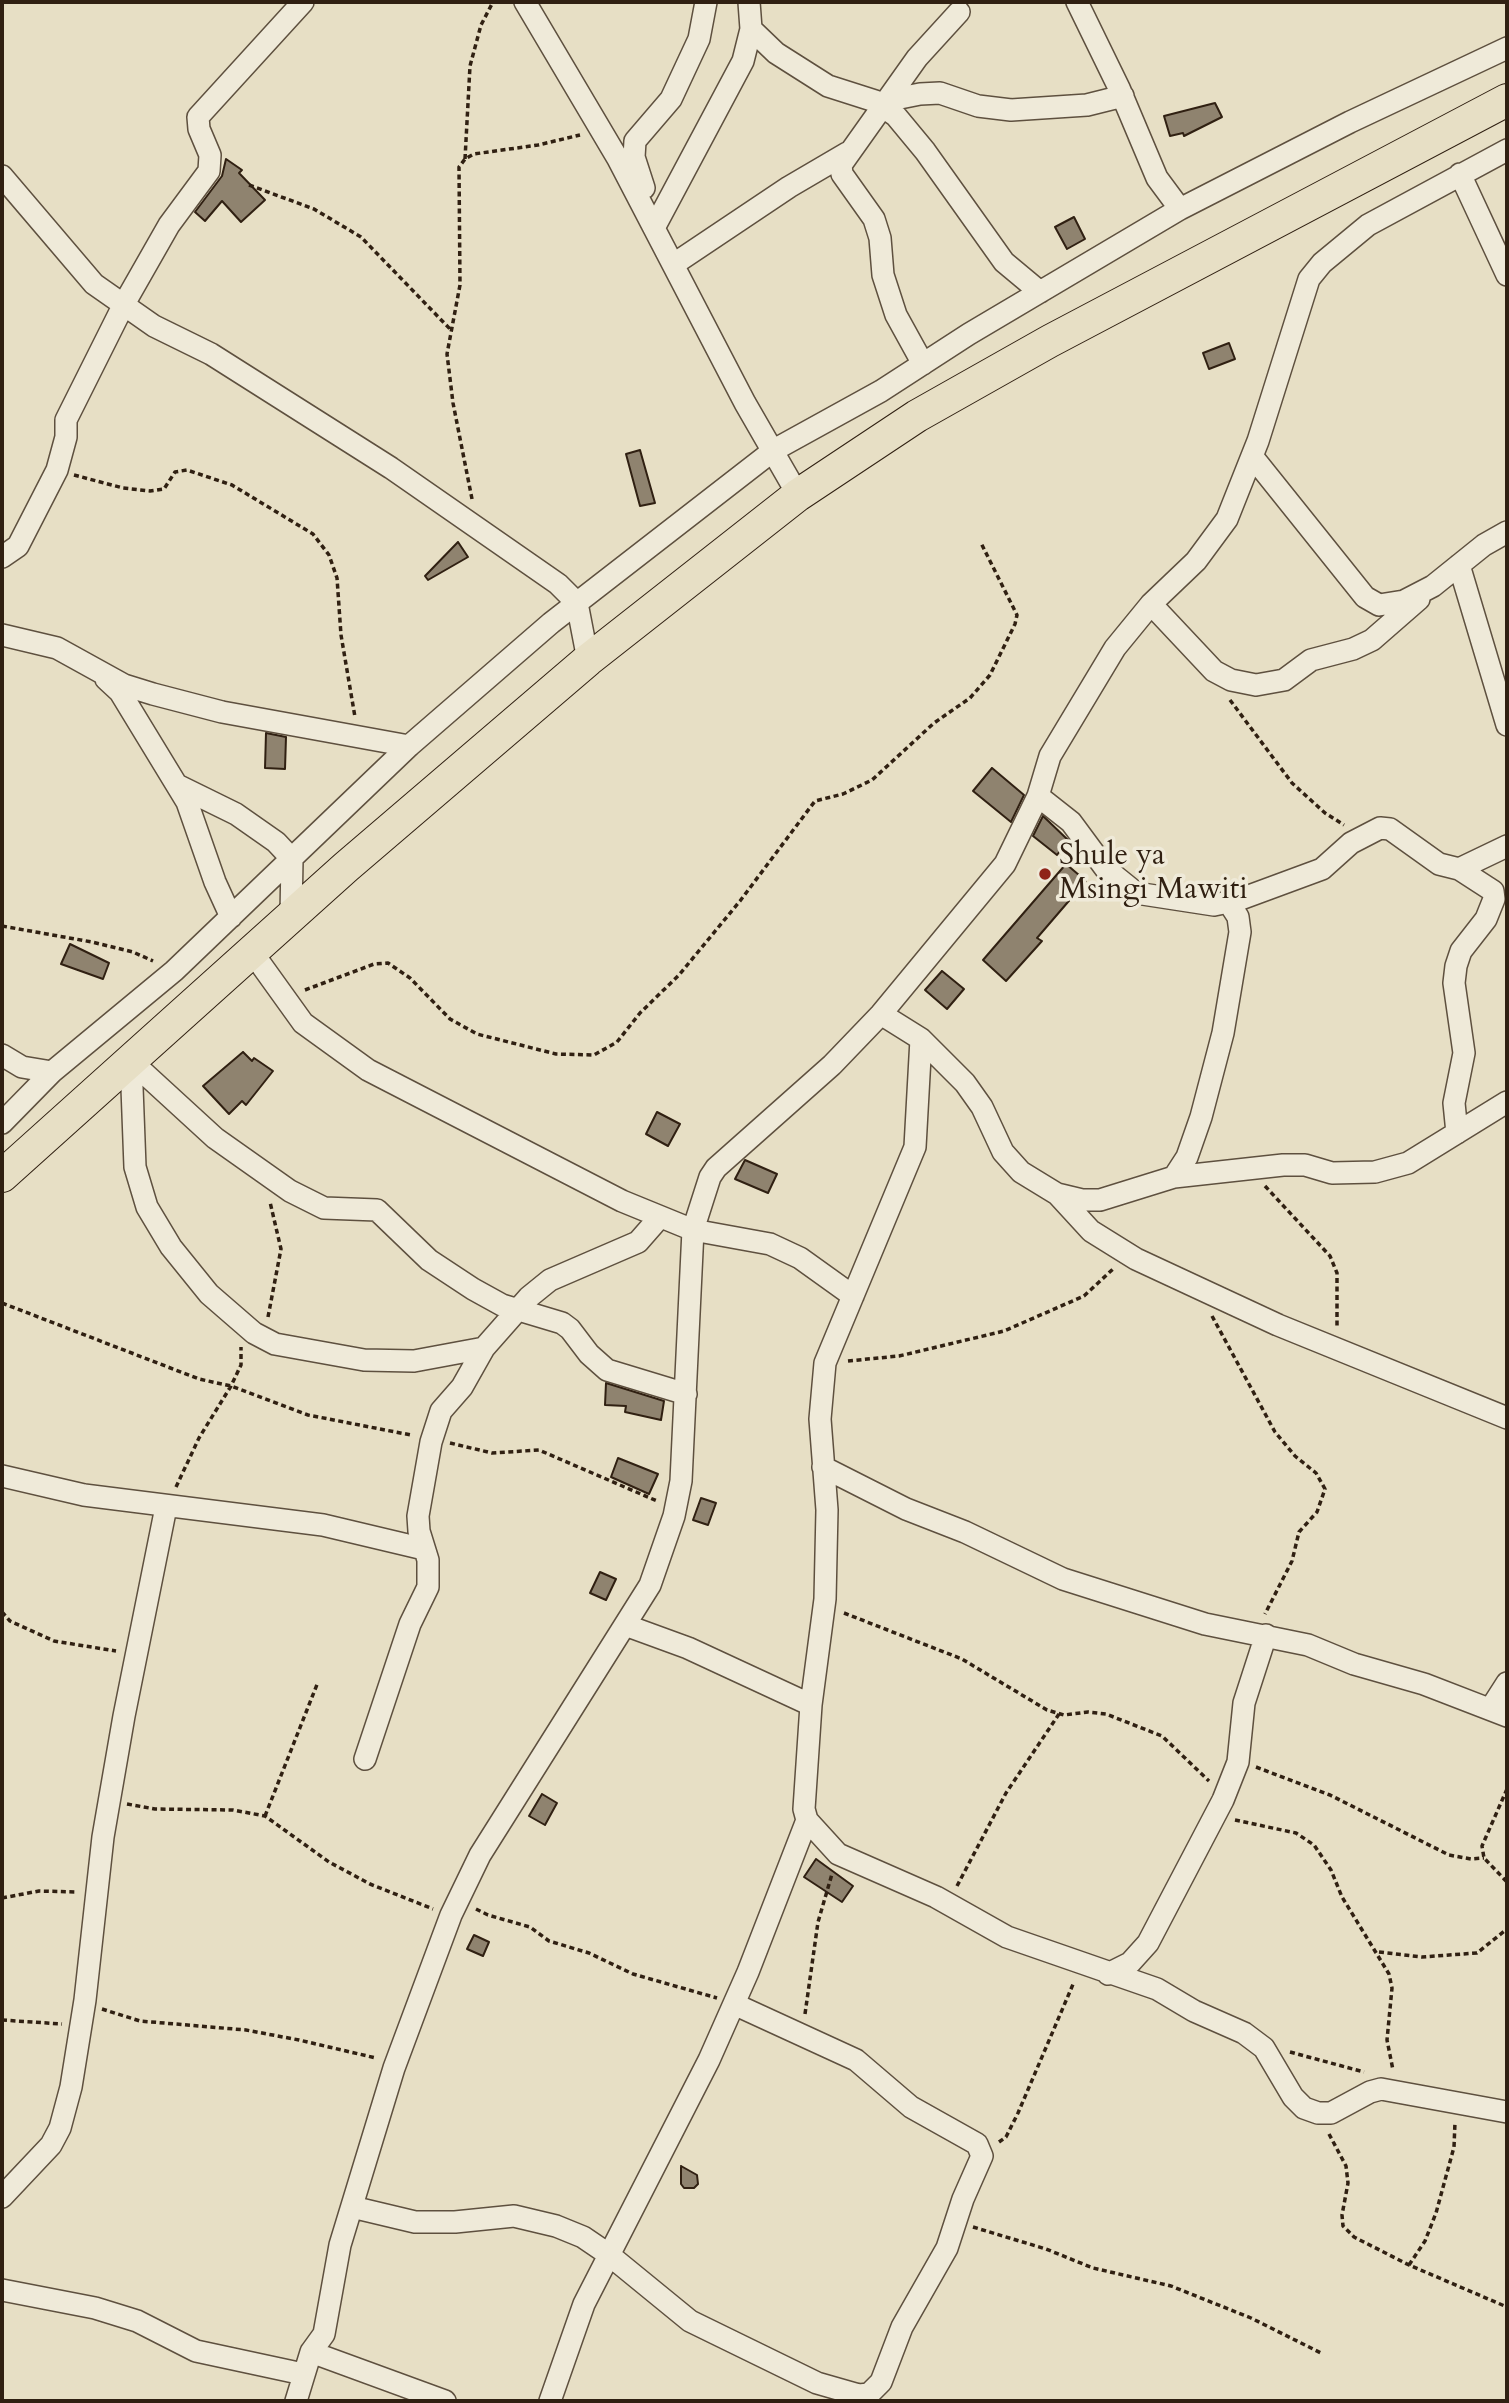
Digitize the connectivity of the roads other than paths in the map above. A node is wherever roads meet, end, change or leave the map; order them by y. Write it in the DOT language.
graph roads {
  1 [pos="303,2"];
  2 [pos="525,2"];
  3 [pos="706,2"];
  4 [pos="749,2"];
  5 [pos="1077,2"];
  6 [pos="959,12"];
  7 [pos="751,29"];
  8 [pos="1507,48"];
  9 [pos="1123,96"];
  10 [pos="1507,100"];
  11 [pos="887,104"];
  12 [pos="1507,150"];
  13 [pos="847,153"];
  14 [pos="1460,174"];
  15 [pos="2,176"];
  16 [pos="642,204"];
  17 [pos="1180,209"];
  18 [pos="654,228"];
  19 [pos="674,264"];
  20 [pos="1507,275"];
  21 [pos="1040,292"];
  22 [pos="124,304"];
  23 [pos="923,364"];
  24 [pos="774,450"];
  25 [pos="1252,456"];
  26 [pos="798,495"];
  27 [pos="1507,532"];
  28 [pos="2,557"];
  29 [pos="1460,565"];
  30 [pos="1433,586"];
  31 [pos="577,603"];
  32 [pos="1151,604"];
  33 [pos="2,635"];
  34 [pos="588,660"];
  35 [pos="97,671"];
  36 [pos="1507,725"];
  37 [pos="409,746"];
  38 [pos="177,785"];
  39 [pos="1038,796"];
  40 [pos="1507,846"];
  41 [pos="292,859"];
  42 [pos="1460,869"];
  43 [pos="1229,903"];
  44 [pos="291,916"];
  45 [pos="231,917"];
  46 [pos="252,952"];
  47 [pos="881,1014"];
  48 [pos="921,1039"];
  49 [pos="2,1055"];
  50 [pos="131,1060"];
  51 [pos="52,1072"];
  52 [pos="1507,1102"];
  53 [pos="2,1123"];
  54 [pos="1457,1133"];
  55 [pos="2,1176"];
  56 [pos="1174,1177"];
  57 [pos="1057,1194"];
  58 [pos="659,1218"];
  59 [pos="693,1230"];
  60 [pos="853,1296"];
  61 [pos="518,1310"];
  62 [pos="484,1348"];
  63 [pos="686,1394"];
  64 [pos="1507,1419"];
  65 [pos="823,1466"];
  66 [pos="2,1476"];
  67 [pos="166,1507"];
  68 [pos="424,1549"];
  69 [pos="625,1625"];
  70 [pos="1261,1634"];
  71 [pos="1507,1682"];
  72 [pos="811,1705"];
  73 [pos="1499,1712"];
  74 [pos="365,1759"];
  75 [pos="807,1821"];
  76 [pos="1108,1975"];
  77 [pos="734,2004"];
  78 [pos="1507,2112"];
  79 [pos="2,2197"];
  80 [pos="352,2207"];
  81 [pos="608,2254"];
  82 [pos="2,2290"];
  83 [pos="311,2352"];
  84 [pos="303,2374"];
  85 [pos="296,2401"];
  86 [pos="445,2401"];
  87 [pos="550,2401"];
  1 -- 22 [label="street"];
  2 -- 16 [label="street"];
  3 -- 16 [label="street"];
  4 -- 7 [label="street"];
  5 -- 9 [label="street"];
  6 -- 11 [label="street"];
  7 -- 11 [label="street"];
  7 -- 18 [label="street"];
  8 -- 17 [label="street"];
  9 -- 11 [label="street"];
  9 -- 17 [label="street"];
  10 -- 26 [label="highway"];
  11 -- 13 [label="street"];
  11 -- 21 [label="street"];
  12 -- 14 [label="street"];
  13 -- 19 [label="street"];
  13 -- 23 [label="street"];
  14 -- 20 [label="street"];
  14 -- 25 [label="street"];
  15 -- 22 [label="street"];
  16 -- 18 [label="street"];
  17 -- 21 [label="street"];
  18 -- 19 [label="street"];
  19 -- 24 [label="street"];
  21 -- 23 [label="street"];
  22 -- 28 [label="street"];
  22 -- 31 [label="street"];
  23 -- 24 [label="street"];
  24 -- 26 [label="street"];
  24 -- 31 [label="street"];
  25 -- 30 [label="street"];
  25 -- 32 [label="street"];
  26 -- 34 [label="highway"];
  27 -- 29 [label="street"];
  29 -- 30 [label="street"];
  29 -- 36 [label="street"];
  30 -- 32 [label="street"];
  31 -- 34 [label="street"];
  31 -- 37 [label="street"];
  32 -- 39 [label="street"];
  33 -- 35 [label="street"];
  34 -- 44 [label="highway"];
  35 -- 37 [label="street"];
  35 -- 38 [label="street"];
  37 -- 41 [label="street"];
  38 -- 41 [label="street"];
  38 -- 45 [label="street"];
  39 -- 43 [label="street"];
  39 -- 47 [label="street"];
  40 -- 42 [label="street"];
  41 -- 44 [label="street"];
  41 -- 45 [label="street"];
  42 -- 43 [label="street"];
  42 -- 54 [label="street"];
  43 -- 56 [label="street"];
  44 -- 46 [label="highway"];
  45 -- 51 [label="street"];
  46 -- 50 [label="highway"];
  46 -- 58 [label="street"];
  47 -- 48 [label="street"];
  47 -- 59 [label="street"];
  48 -- 57 [label="street"];
  48 -- 60 [label="street"];
  49 -- 51 [label="street"];
  50 -- 55 [label="highway"];
  50 -- 61 [label="street"];
  50 -- 62 [label="street"];
  51 -- 53 [label="street"];
  52 -- 54 [label="street"];
  54 -- 56 [label="street"];
  56 -- 57 [label="street"];
  57 -- 64 [label="street"];
  58 -- 59 [label="street"];
  58 -- 61 [label="street"];
  59 -- 60 [label="street"];
  59 -- 63 [label="street"];
  60 -- 65 [label="street"];
  61 -- 62 [label="street"];
  61 -- 63 [label="street"];
  62 -- 68 [label="street"];
  63 -- 69 [label="street"];
  65 -- 70 [label="street"];
  65 -- 72 [label="street"];
  66 -- 67 [label="street"];
  67 -- 68 [label="street"];
  67 -- 79 [label="street"];
  68 -- 74 [label="street"];
  69 -- 72 [label="street"];
  69 -- 80 [label="street"];
  70 -- 73 [label="street"];
  70 -- 76 [label="street"];
  71 -- 73 [label="street"];
  72 -- 75 [label="street"];
  75 -- 76 [label="street"];
  75 -- 77 [label="street"];
  76 -- 78 [label="street"];
  77 -- 81 [label="street"];
  77 -- 81 [label="street"];
  80 -- 81 [label="street"];
  80 -- 83 [label="street"];
  81 -- 87 [label="street"];
  82 -- 84 [label="street"];
  83 -- 84 [label="street"];
  83 -- 86 [label="street"];
  84 -- 85 [label="street"];
}
